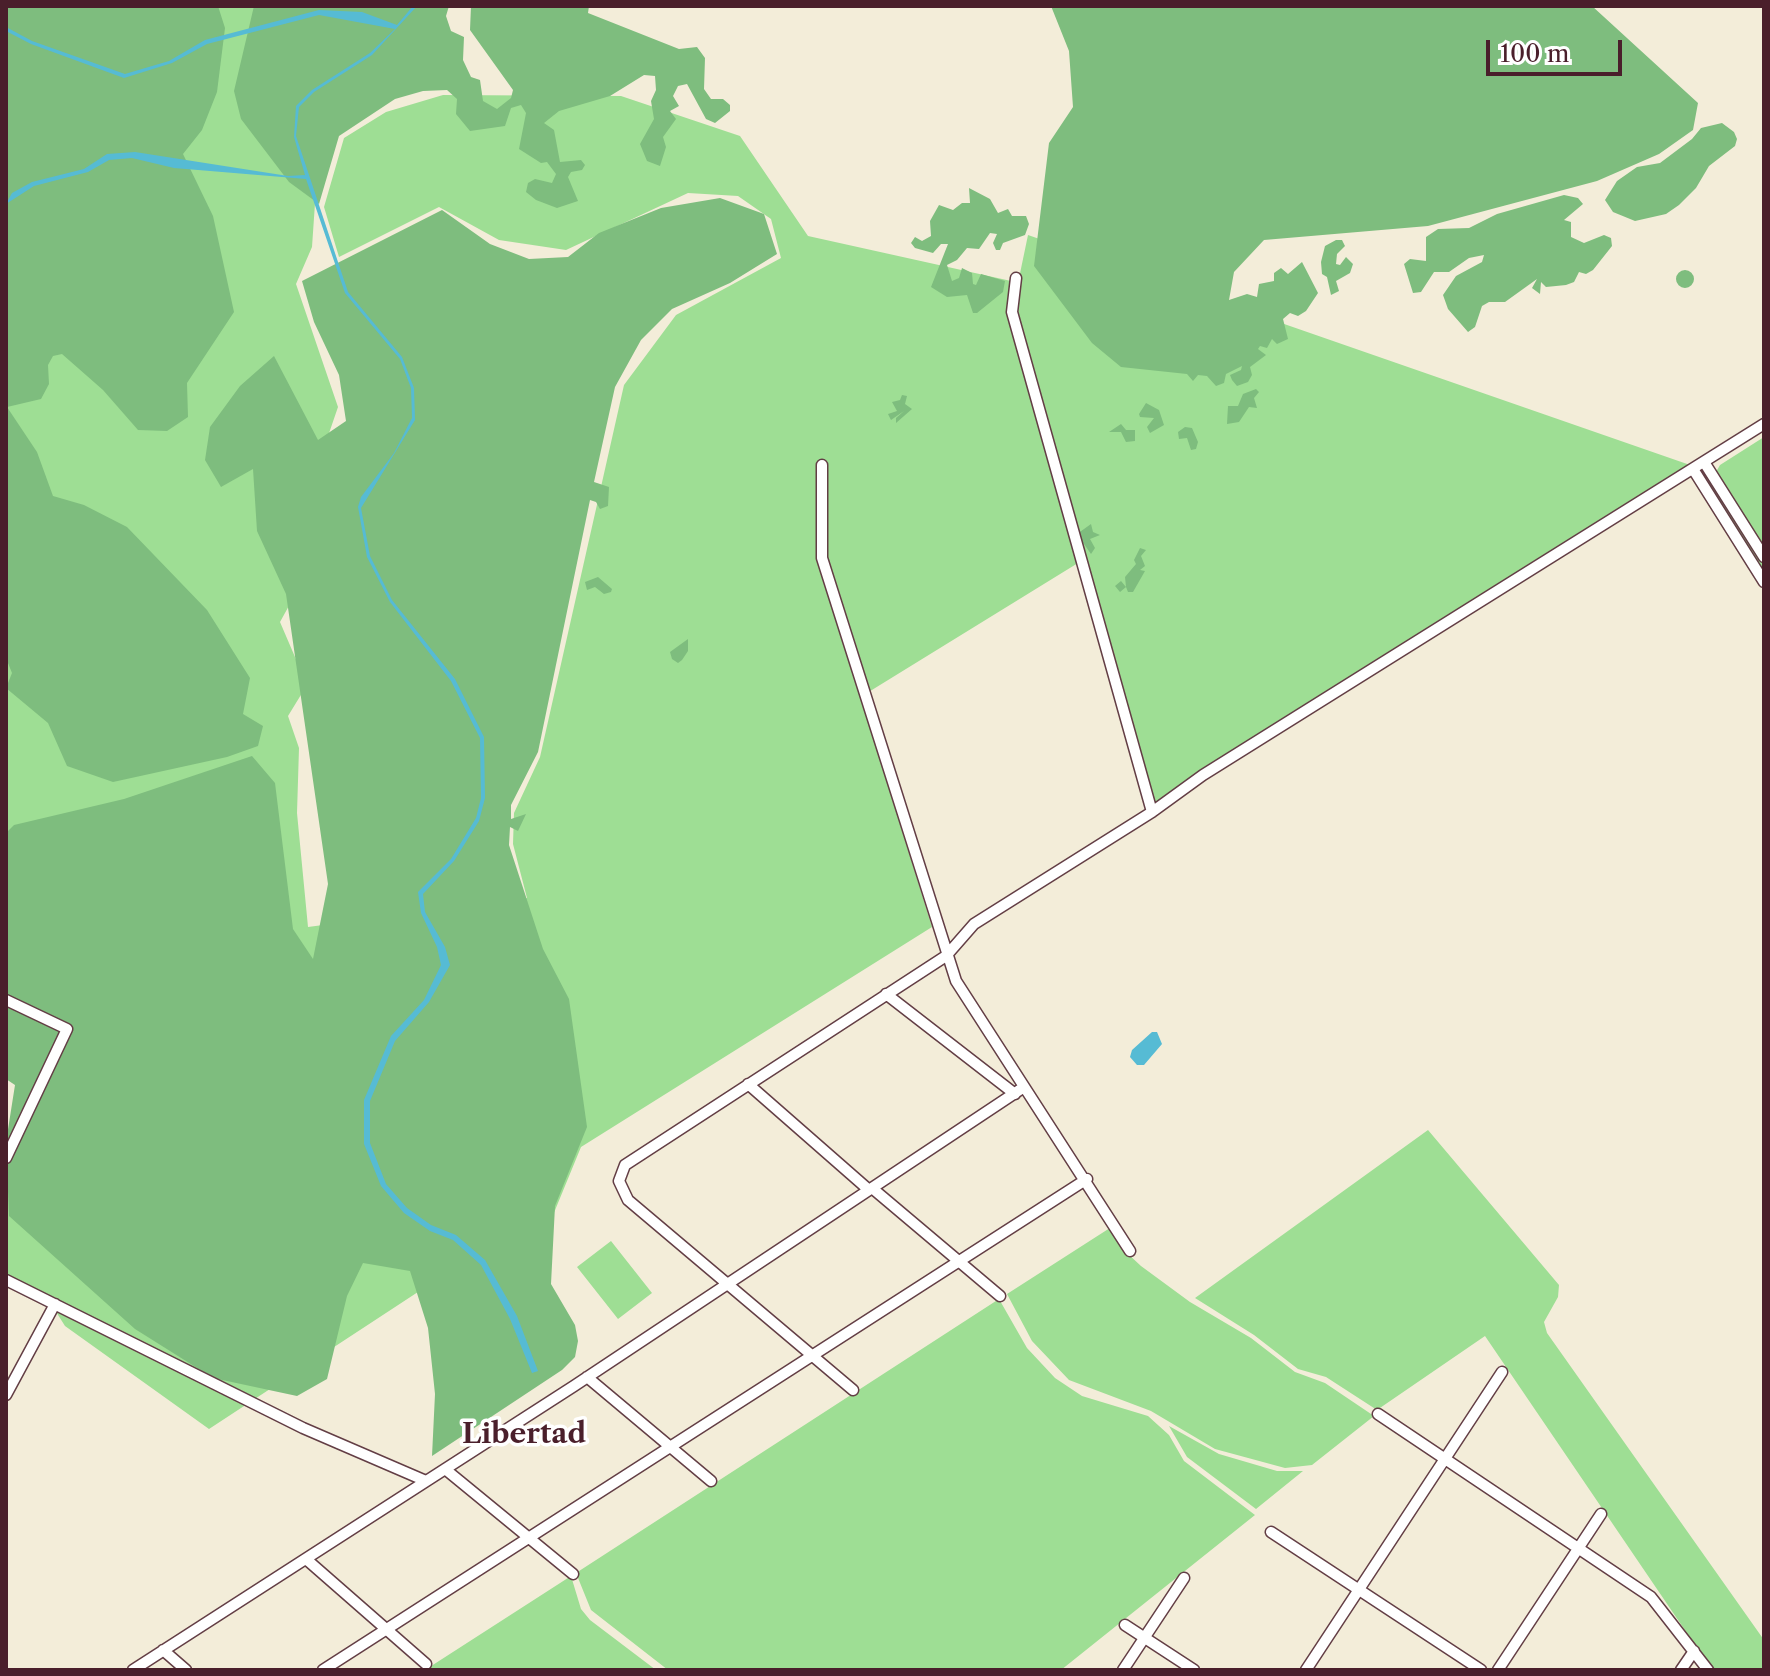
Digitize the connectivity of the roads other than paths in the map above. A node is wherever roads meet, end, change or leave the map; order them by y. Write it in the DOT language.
graph roads {
  1 [pos="1016,278"];
  2 [pos="1764,424"];
  3 [pos="1704,462"];
  4 [pos="822,465"];
  5 [pos="1693,469"];
  6 [pos="1764,557"];
  7 [pos="1764,582"];
  8 [pos="1152,812"];
  9 [pos="946,956"];
  10 [pos="886,994"];
  11 [pos="6,1000"];
  12 [pos="748,1084"];
  13 [pos="1019,1090"];
  14 [pos="10,1138"];
  15 [pos="6,1158"];
  16 [pos="1087,1179"];
  17 [pos="870,1189"];
  18 [pos="1130,1251"];
  19 [pos="959,1262"];
  20 [pos="6,1280"];
  21 [pos="727,1284"];
  22 [pos="1000,1296"];
  23 [pos="55,1304"];
  24 [pos="812,1356"];
  25 [pos="1502,1372"];
  26 [pos="587,1377"];
  27 [pos="853,1390"];
  28 [pos="6,1395"];
  29 [pos="1378,1414"];
  30 [pos="670,1447"];
  31 [pos="1444,1459"];
  32 [pos="445,1469"];
  33 [pos="426,1481"];
  34 [pos="711,1481"];
  35 [pos="1601,1514"];
  36 [pos="1271,1532"];
  37 [pos="529,1537"];
  38 [pos="1578,1549"];
  39 [pos="306,1559"];
  40 [pos="573,1574"];
  41 [pos="1184,1578"];
  42 [pos="1359,1590"];
  43 [pos="1125,1625"];
  44 [pos="386,1630"];
  45 [pos="1145,1638"];
  46 [pos="163,1650"];
  47 [pos="1694,1651"];
  48 [pos="426,1664"];
  49 [pos="133,1670"];
  50 [pos="186,1670"];
  51 [pos="323,1670"];
  52 [pos="1123,1670"];
  53 [pos="1194,1670"];
  54 [pos="1306,1670"];
  55 [pos="1481,1670"];
  56 [pos="1498,1670"];
  57 [pos="1681,1670"];
  58 [pos="1708,1670"];
  1 -- 8 [label="street"];
  2 -- 3 [label="street"];
  3 -- 5 [label="street"];
  3 -- 6 [label="street"];
  4 -- 9 [label="street"];
  5 -- 7 [label="street"];
  5 -- 8 [label="street"];
  8 -- 9 [label="street"];
  9 -- 10 [label="street"];
  9 -- 13 [label="street"];
  10 -- 12 [label="street"];
  10 -- 13 [label="street"];
  11 -- 14 [label="street"];
  12 -- 17 [label="street"];
  12 -- 21 [label="street"];
  13 -- 16 [label="street"];
  13 -- 17 [label="street"];
  14 -- 15 [label="street"];
  16 -- 18 [label="street"];
  16 -- 19 [label="street"];
  17 -- 19 [label="street"];
  17 -- 21 [label="street"];
  19 -- 22 [label="street"];
  19 -- 24 [label="street"];
  20 -- 23 [label="street"];
  21 -- 24 [label="street"];
  21 -- 26 [label="street"];
  23 -- 28 [label="street"];
  23 -- 33 [label="street"];
  24 -- 27 [label="street"];
  24 -- 30 [label="street"];
  25 -- 31 [label="street"];
  26 -- 30 [label="street"];
  26 -- 32 [label="street"];
  29 -- 31 [label="street"];
  30 -- 34 [label="street"];
  30 -- 37 [label="street"];
  31 -- 38 [label="street"];
  31 -- 42 [label="street"];
  32 -- 33 [label="street"];
  32 -- 37 [label="street"];
  33 -- 39 [label="street"];
  35 -- 38 [label="street"];
  36 -- 42 [label="street"];
  37 -- 40 [label="street"];
  37 -- 44 [label="street"];
  38 -- 47 [label="street"];
  38 -- 56 [label="street"];
  39 -- 44 [label="street"];
  39 -- 46 [label="street"];
  41 -- 45 [label="street"];
  42 -- 54 [label="street"];
  42 -- 55 [label="street"];
  43 -- 45 [label="street"];
  44 -- 48 [label="street"];
  44 -- 51 [label="street"];
  45 -- 52 [label="street"];
  45 -- 53 [label="street"];
  46 -- 49 [label="street"];
  46 -- 50 [label="street"];
  47 -- 57 [label="street"];
  47 -- 58 [label="street"];
}
